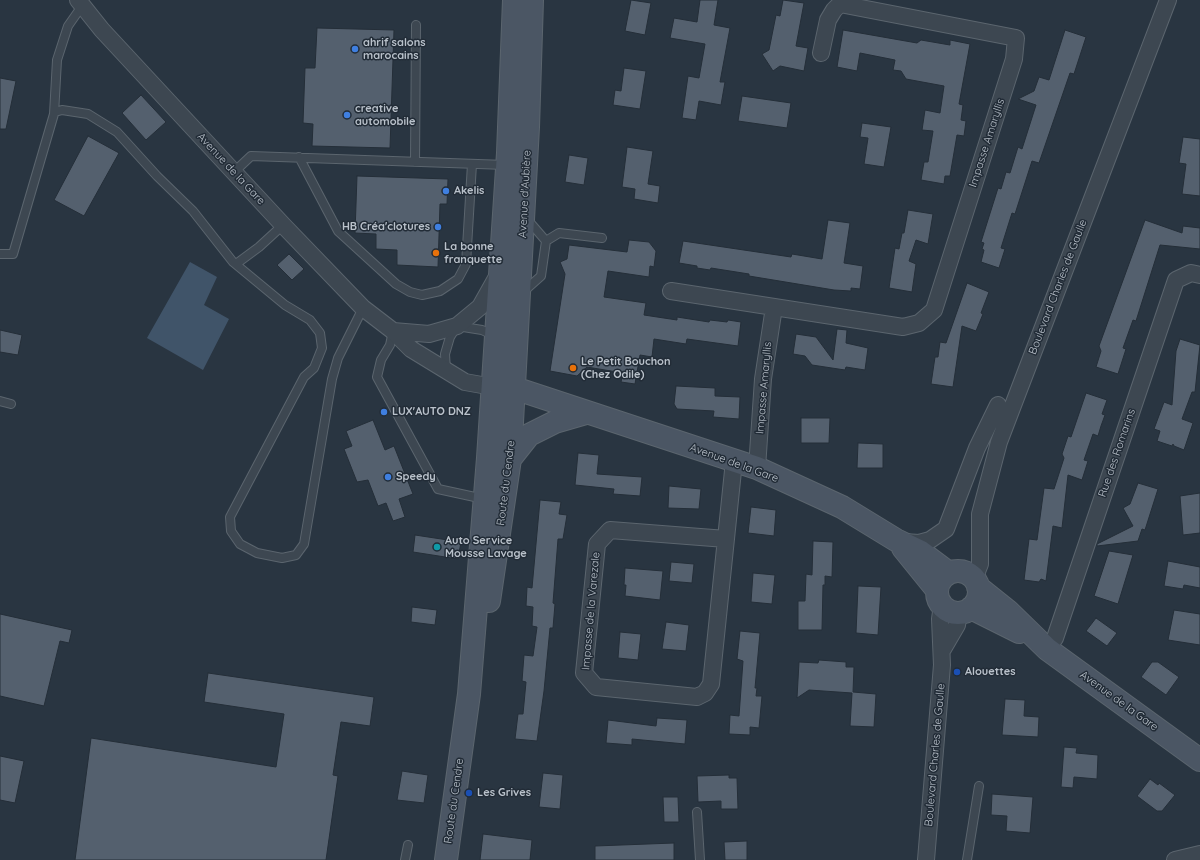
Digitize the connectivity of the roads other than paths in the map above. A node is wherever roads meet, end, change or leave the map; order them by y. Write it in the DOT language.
graph roads {
  1 [pos="514,0"];
  2 [pos="532,0"];
  3 [pos="1168,0"];
  4 [pos="80,3"];
  5 [pos="416,24"];
  6 [pos="821,53"];
  7 [pos="55,112"];
  8 [pos="299,158"];
  9 [pos="415,162"];
  10 [pos="472,164"];
  11 [pos="508,165"];
  12 [pos="234,172"];
  13 [pos="524,216"];
  14 [pos="283,225"];
  15 [pos="602,238"];
  16 [pos="546,241"];
  17 [pos="0,254"];
  18 [pos="236,264"];
  19 [pos="501,269"];
  20 [pos="1200,275"];
  21 [pos="671,291"];
  22 [pos="520,296"];
  23 [pos="774,307"];
  24 [pos="363,308"];
  25 [pos="457,326"];
  26 [pos="393,331"];
  27 [pos="497,337"];
  28 [pos="446,370"];
  29 [pos="504,388"];
  30 [pos="0,401"];
  31 [pos="11,404"];
  32 [pos="998,405"];
  33 [pos="586,413"];
  34 [pos="510,459"];
  35 [pos="734,461"];
  36 [pos="756,468"];
  37 [pos="484,499"];
  38 [pos="726,538"];
  39 [pos="896,540"];
  40 [pos="976,583"];
  41 [pos="952,598"];
  42 [pos="1042,645"];
  43 [pos="469,694"];
  44 [pos="1200,760"];
  45 [pos="979,786"];
  46 [pos="697,812"];
  47 [pos="408,845"];
  48 [pos="1200,854"];
  49 [pos="405,860"];
  50 [pos="446,860"];
  51 [pos="700,860"];
  52 [pos="926,860"];
  53 [pos="967,860"];
  54 [pos="1175,860"];
  1 -- 11 [label="main road, Avenue d'Aubière"];
  2 -- 13 [label="main road, Avenue d'Aubière"];
  3 -- 40 [label="street, Boulevard Charles de Gaulle"];
  4 -- 7 [label="lane"];
  4 -- 12 [label="street, Avenue de la Gare"];
  5 -- 9 [label="lane"];
  6 -- 23 [label="street, Impasse Amaryllis"];
  7 -- 17 [label="lane"];
  7 -- 18 [label="lane"];
  8 -- 9 [label="lane"];
  8 -- 10 [label="lane"];
  8 -- 12 [label="lane"];
  9 -- 10 [label="lane"];
  10 -- 11 [label="lane"];
  11 -- 19 [label="main road, Avenue d'Aubière"];
  12 -- 14 [label="street, Avenue de la Gare"];
  13 -- 16 [label="lane"];
  13 -- 22 [label="main road, Avenue d'Aubière"];
  14 -- 18 [label="lane"];
  14 -- 24 [label="street, Avenue de la Gare"];
  15 -- 16 [label="lane"];
  16 -- 22 [label="lane"];
  18 -- 24 [label="lane"];
  19 -- 25 [label="street"];
  19 -- 27 [label="main road, Avenue d'Aubière"];
  20 -- 42 [label="street, Rue des Romarins"];
  21 -- 23 [label="street, Impasse Amaryllis"];
  22 -- 29 [label="main road, Avenue d'Aubière"];
  23 -- 36 [label="street, Impasse Amaryllis"];
  24 -- 26 [label="street, Avenue de la Gare"];
  25 -- 26 [label="street"];
  25 -- 27 [label="lane"];
  25 -- 28 [label="lane"];
  26 -- 28 [label="street, Avenue de la Gare"];
  26 -- 37 [label="lane"];
  27 -- 29 [label="main road, Avenue d'Aubière"];
  27 -- 29 [label="lane"];
  28 -- 29 [label="street, Avenue de la Gare"];
  29 -- 33 [label="main road, Avenue de la Gare"];
  29 -- 34 [label="main road, Route du Cendre"];
  29 -- 37 [label="main road, Route du Cendre"];
  30 -- 31 [label="lane"];
  32 -- 39 [label="street"];
  33 -- 34 [label="main road"];
  33 -- 35 [label="main road, Avenue de la Gare"];
  34 -- 43 [label="main road, Route du Cendre"];
  35 -- 36 [label="main road, Avenue de la Gare"];
  35 -- 38 [label="street, Impasse de la Varezale"];
  36 -- 39 [label="main road, Avenue de la Gare"];
  37 -- 43 [label="main road, Route du Cendre"];
  38 -- 38 [label="street, Impasse de la Varezale"];
  39 -- 41 [label="main road, Avenue de la Gare"];
  40 -- 41 [label="main road"];
  40 -- 41 [label="main road, Avenue de la Gare"];
  40 -- 42 [label="main road, Avenue de la Gare"];
  41 -- 42 [label="main road, Avenue de la Gare"];
  41 -- 52 [label="street, Boulevard Charles de Gaulle"];
  42 -- 44 [label="main road, Avenue de la Gare"];
  43 -- 50 [label="main road, Route du Cendre"];
  45 -- 53 [label="lane"];
  46 -- 51 [label="lane"];
  47 -- 49 [label="lane"];
  48 -- 54 [label="street"];
}
